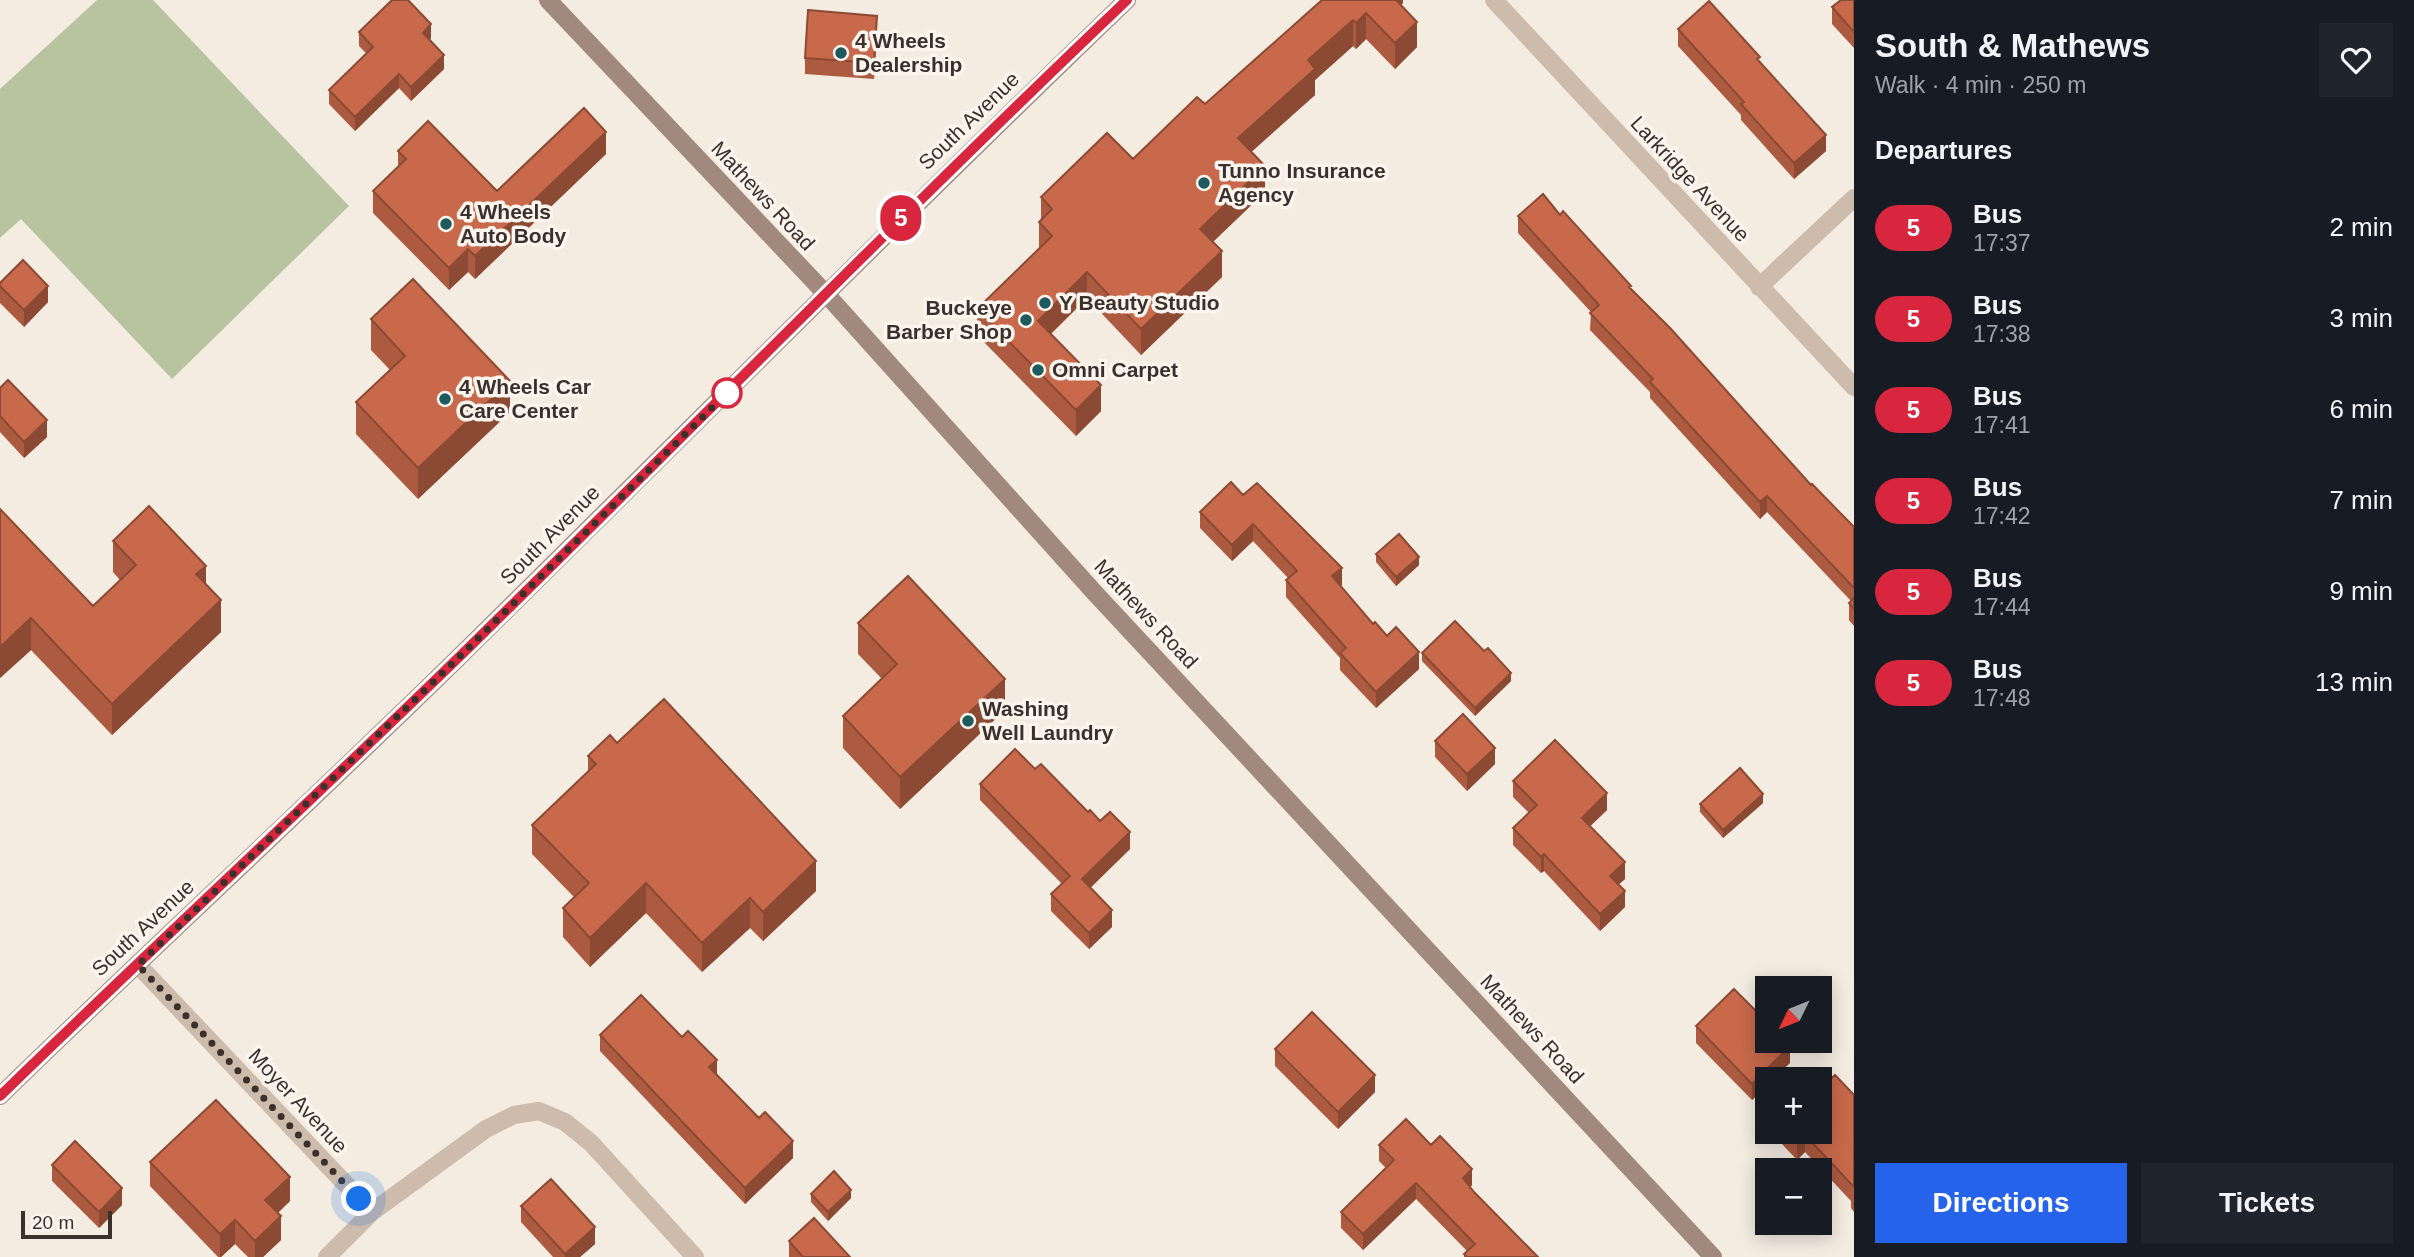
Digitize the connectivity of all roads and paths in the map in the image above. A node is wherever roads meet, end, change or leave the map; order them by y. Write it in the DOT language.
graph roads {
  1 [pos="548,0"];
  2 [pos="1127,0"];
  3 [pos="1494,0"];
  4 [pos="1854,198"];
  5 [pos="1759,287"];
  6 [pos="827,295"];
  7 [pos="1854,387"];
  8 [pos="138,965"];
  9 [pos="0,1096"];
  10 [pos="372,1212"];
  11 [pos="327,1257"];
  12 [pos="695,1257"];
  13 [pos="1713,1257"];
  1 -- 6 [label="street, Mathews Road"];
  2 -- 6 [label="street, South Avenue"];
  3 -- 5 [label="street, Larkridge Avenue"];
  4 -- 5 [label="street"];
  5 -- 7 [label="street, Larkridge Avenue"];
  6 -- 8 [label="street, South Avenue"];
  6 -- 13 [label="street, Mathews Road"];
  8 -- 9 [label="street, South Avenue"];
  8 -- 10 [label="street, Moyer Avenue"];
  10 -- 11 [label="street"];
  10 -- 12 [label="street"];
}
